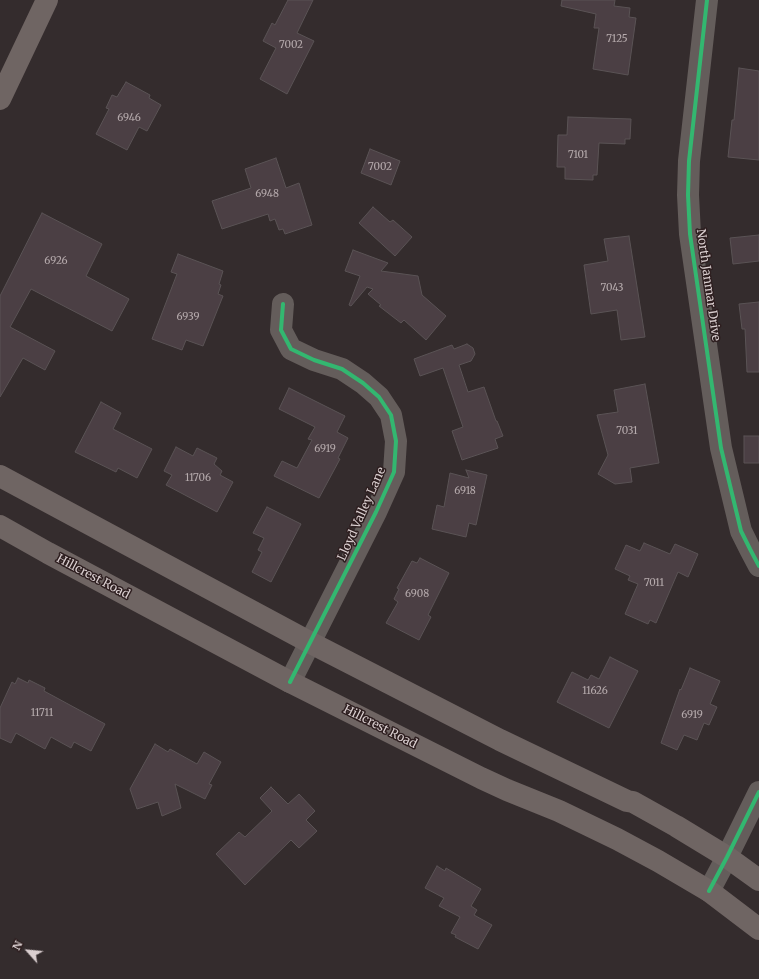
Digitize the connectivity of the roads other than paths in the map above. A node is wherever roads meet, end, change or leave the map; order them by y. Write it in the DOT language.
graph roads {
  1 [pos="48,0"];
  2 [pos="707,0"];
  3 [pos="0,99"];
  4 [pos="283,304"];
  5 [pos="0,476"];
  6 [pos="0,526"];
  7 [pos="759,566"];
  8 [pos="311,644"];
  9 [pos="290,682"];
  10 [pos="759,792"];
  11 [pos="727,857"];
  12 [pos="759,880"];
  13 [pos="708,891"];
  14 [pos="759,929"];
  1 -- 3 [label="main road"];
  2 -- 7 [label="street, North Janmar Drive"];
  4 -- 8 [label="street, Lloyd Valley Lane"];
  5 -- 8 [label="main road"];
  6 -- 9 [label="main road, Hillcrest Road"];
  8 -- 9 [label="street, Lloyd Valley Lane"];
  8 -- 11 [label="main road"];
  9 -- 13 [label="main road, Hillcrest Road"];
  10 -- 11 [label="street"];
  11 -- 12 [label="main road"];
  11 -- 13 [label="street"];
  13 -- 14 [label="main road, Hillcrest Road"];
}
